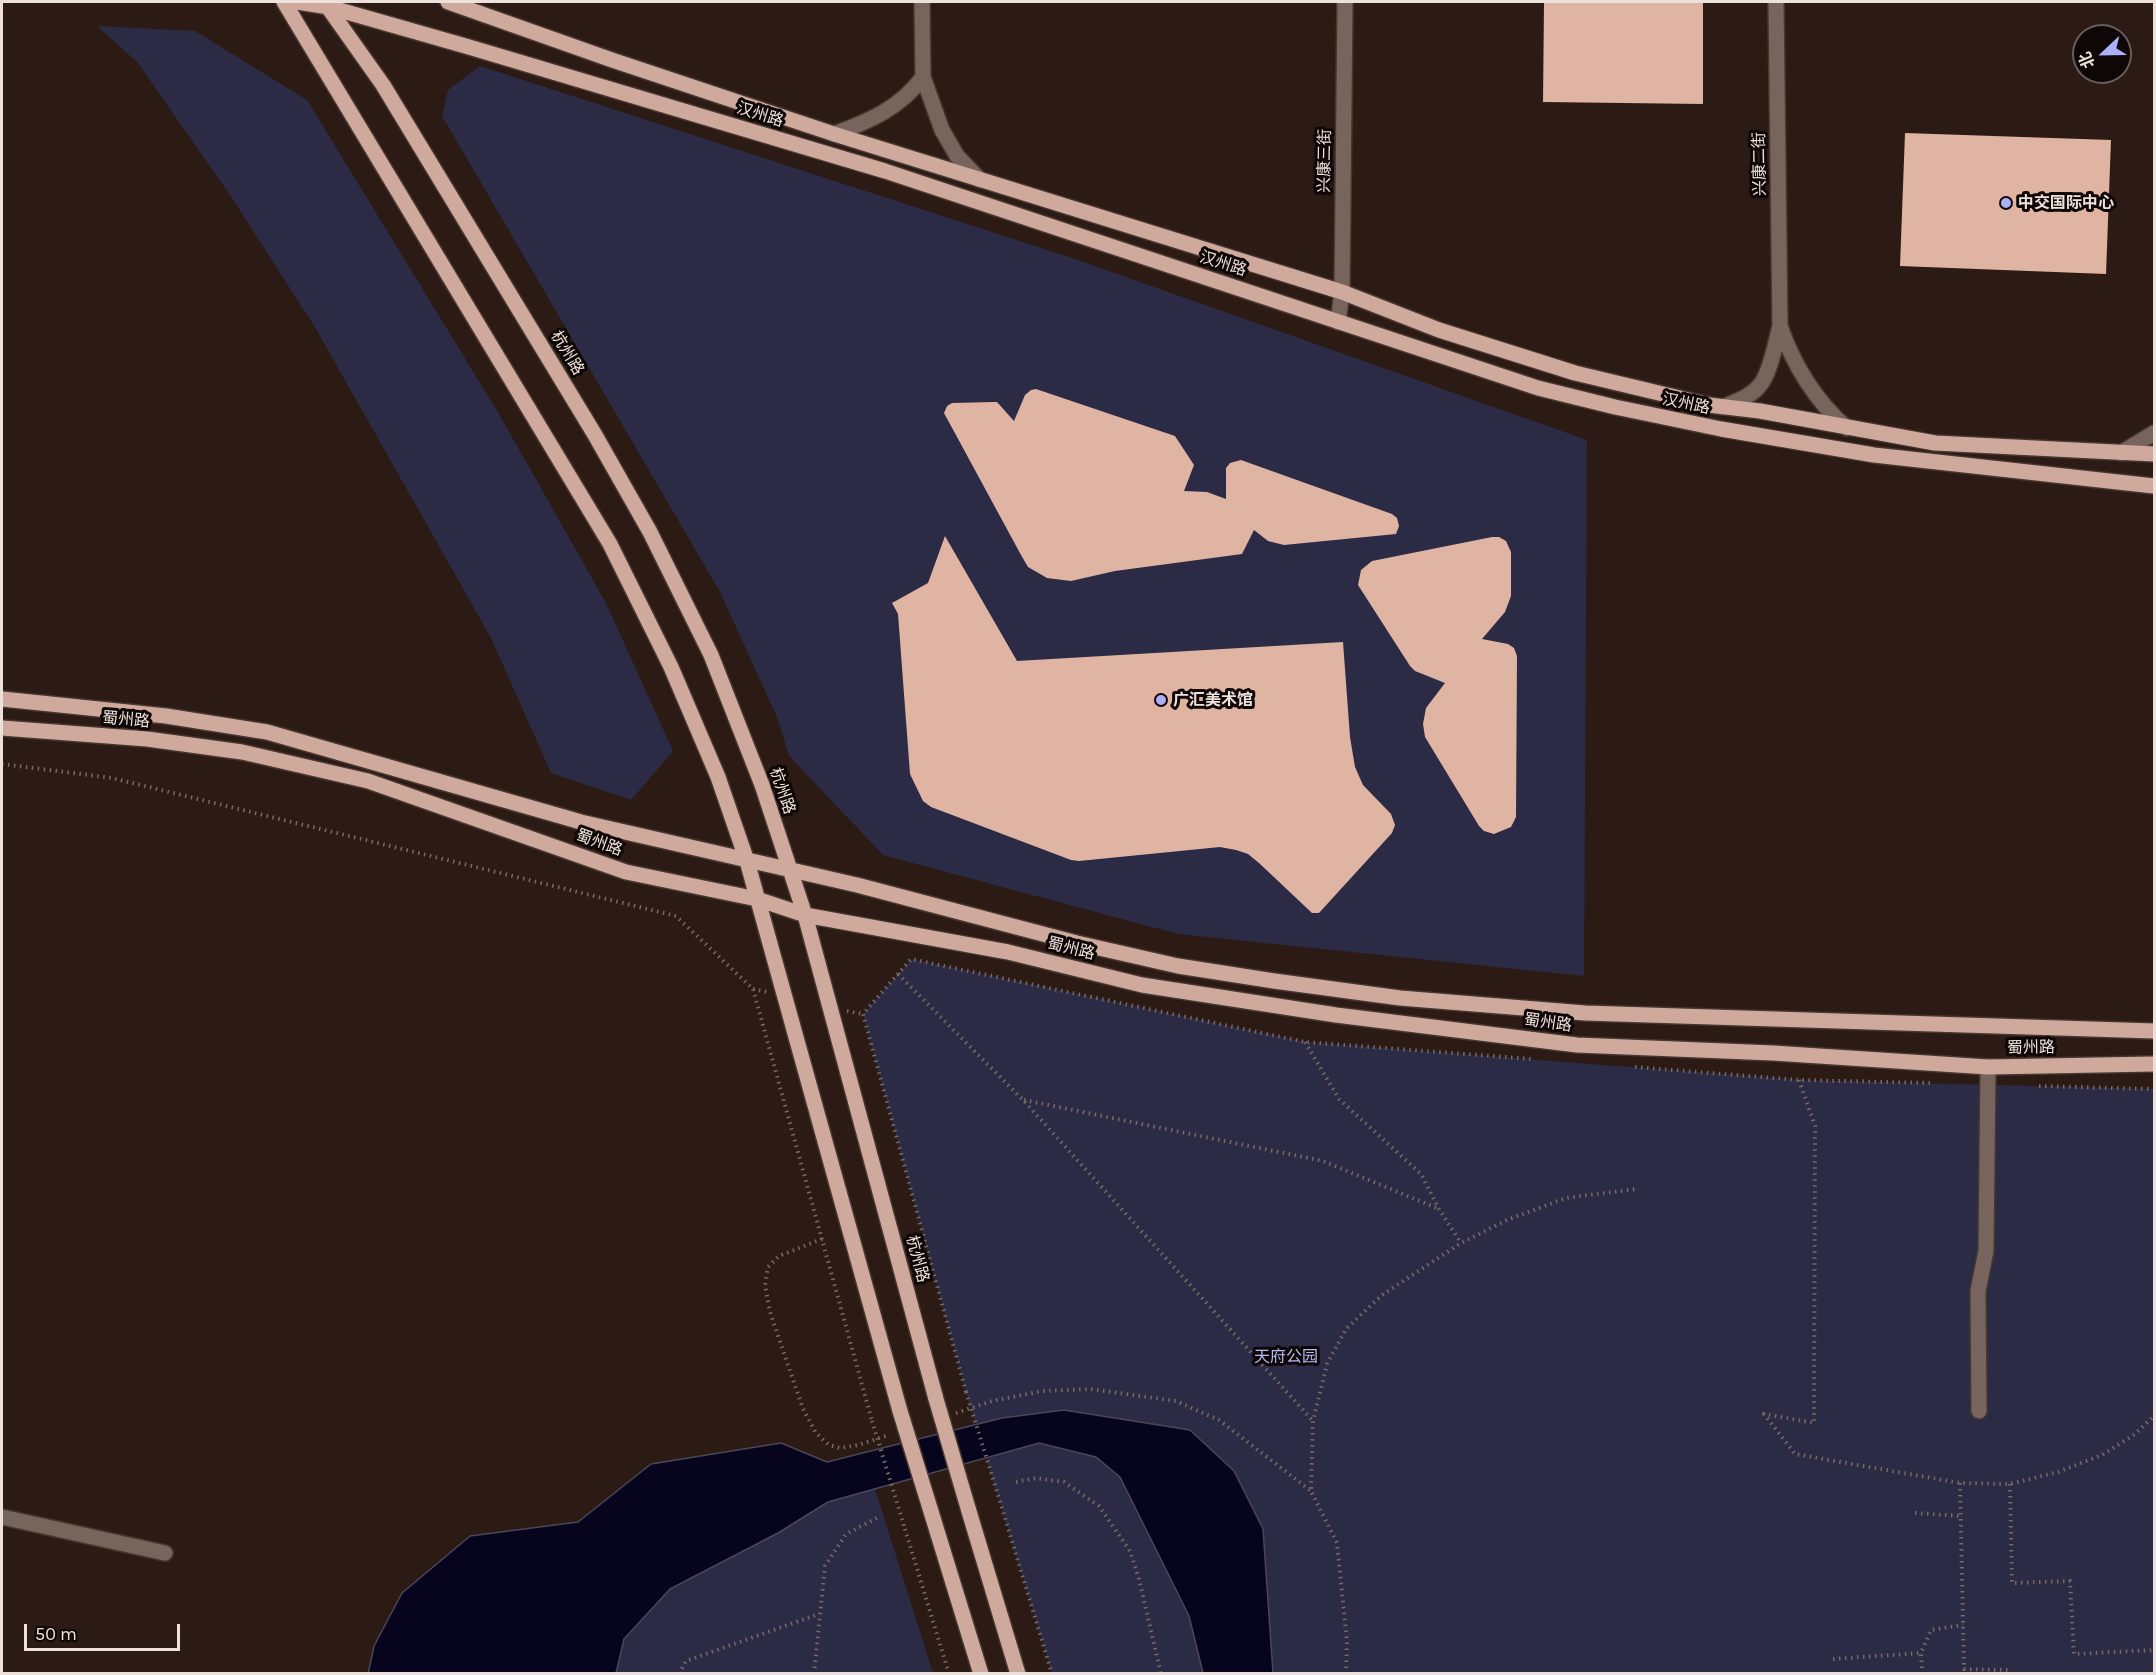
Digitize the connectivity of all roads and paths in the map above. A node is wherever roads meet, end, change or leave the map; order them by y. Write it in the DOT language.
graph roads {
  1 [pos="284,2"];
  2 [pos="297,2"];
  3 [pos="448,2"];
  4 [pos="922,2"];
  5 [pos="1345,2"];
  6 [pos="1776,2"];
  7 [pos="327,4"];
  8 [pos="923,77"];
  9 [pos="834,134"];
  10 [pos="980,180"];
  11 [pos="1342,292"];
  12 [pos="1338,322"];
  13 [pos="1780,326"];
  14 [pos="1723,407"];
  15 [pos="1847,428"];
  16 [pos="2154,432"];
  17 [pos="2121,453"];
  18 [pos="2154,454"];
  19 [pos="2154,486"];
  20 [pos="2,699"];
  21 [pos="2,728"];
  22 [pos="2,764"];
  23 [pos="747,861"];
  24 [pos="790,870"];
  25 [pos="757,899"];
  26 [pos="805,915"];
  27 [pos="898,974"];
  28 [pos="2154,1031"];
  29 [pos="1305,1042"];
  30 [pos="1540,1060"];
  31 [pos="2154,1064"];
  32 [pos="1634,1067"];
  33 [pos="1988,1067"];
  34 [pos="1799,1080"];
  35 [pos="1941,1083"];
  36 [pos="2036,1086"];
  37 [pos="2154,1089"];
  38 [pos="1023,1100"];
  39 [pos="1637,1189"];
  40 [pos="1439,1209"];
  41 [pos="822,1239"];
  42 [pos="1461,1243"];
  43 [pos="1979,1411"];
  44 [pos="947,1416"];
  45 [pos="2154,1416"];
  46 [pos="1313,1421"];
  47 [pos="892,1434"];
  48 [pos="1016,1482"];
  49 [pos="1960,1483"];
  50 [pos="2010,1484"];
  51 [pos="1311,1491"];
  52 [pos="1915,1513"];
  53 [pos="1960,1516"];
  54 [pos="2,1517"];
  55 [pos="877,1518"];
  56 [pos="165,1553"];
  57 [pos="819,1614"];
  58 [pos="1963,1625"];
  59 [pos="2154,1650"];
  60 [pos="1921,1653"];
  61 [pos="1833,1659"];
  62 [pos="2009,1670"];
  63 [pos="679,1674"];
  64 [pos="814,1674"];
  65 [pos="949,1674"];
  66 [pos="981,1674"];
  67 [pos="1018,1674"];
  68 [pos="1052,1674"];
  69 [pos="1161,1674"];
  70 [pos="1346,1674"];
  71 [pos="1922,1674"];
  1 -- 23 [label="main road"];
  2 -- 7 [label="main road, 汉州路"];
  3 -- 9 [label="main road, 汉州路"];
  4 -- 8 [label="street"];
  5 -- 11 [label="street, 兴康三街"];
  6 -- 13 [label="street, 兴康二街"];
  7 -- 12 [label="main road, 汉州路"];
  7 -- 24 [label="main road, 杭州路"];
  8 -- 9 [label="street"];
  8 -- 10 [label="street"];
  9 -- 10 [label="main road, 汉州路"];
  10 -- 11 [label="main road, 汉州路"];
  11 -- 12 [label="street, 兴康三街"];
  11 -- 14 [label="main road, 汉州路"];
  12 -- 19 [label="main road, 汉州路"];
  13 -- 14 [label="street"];
  13 -- 15 [label="street"];
  14 -- 15 [label="main road, 汉州路"];
  15 -- 17 [label="main road, 汉州路"];
  16 -- 17 [label="street"];
  17 -- 18 [label="main road, 汉州路"];
  20 -- 23 [label="main road, 蜀州路"];
  21 -- 25 [label="main road, 蜀州路"];
  22 -- 41 [label="path"];
  23 -- 24 [label="main road, 蜀州路"];
  23 -- 25 [label="main road"];
  24 -- 26 [label="main road, 杭州路"];
  24 -- 28 [label="main road, 蜀州路"];
  25 -- 26 [label="main road, 蜀州路"];
  25 -- 66 [label="main road, bridge"];
  26 -- 33 [label="main road, 蜀州路"];
  26 -- 67 [label="main road, 杭州路, bridge"];
  27 -- 29 [label="path"];
  27 -- 38 [label="path"];
  27 -- 68 [label="path, bridge"];
  29 -- 30 [label="path"];
  29 -- 40 [label="path"];
  31 -- 33 [label="main road, 蜀州路"];
  32 -- 34 [label="path"];
  33 -- 43 [label="street"];
  34 -- 35 [label="path"];
  34 -- 49 [label="path"];
  36 -- 37 [label="path"];
  38 -- 40 [label="path"];
  38 -- 46 [label="path"];
  39 -- 42 [label="path"];
  40 -- 42 [label="path"];
  41 -- 47 [label="path"];
  41 -- 65 [label="path, bridge"];
  42 -- 46 [label="path"];
  44 -- 51 [label="path"];
  45 -- 50 [label="path"];
  46 -- 51 [label="path"];
  48 -- 69 [label="path"];
  49 -- 50 [label="path"];
  49 -- 53 [label="path"];
  50 -- 59 [label="path"];
  51 -- 70 [label="path"];
  52 -- 53 [label="path"];
  53 -- 58 [label="path"];
  54 -- 56 [label="street"];
  55 -- 57 [label="path"];
  57 -- 63 [label="path"];
  57 -- 64 [label="path"];
  58 -- 60 [label="path"];
  58 -- 62 [label="path"];
  60 -- 61 [label="path"];
  60 -- 71 [label="path"];
}
